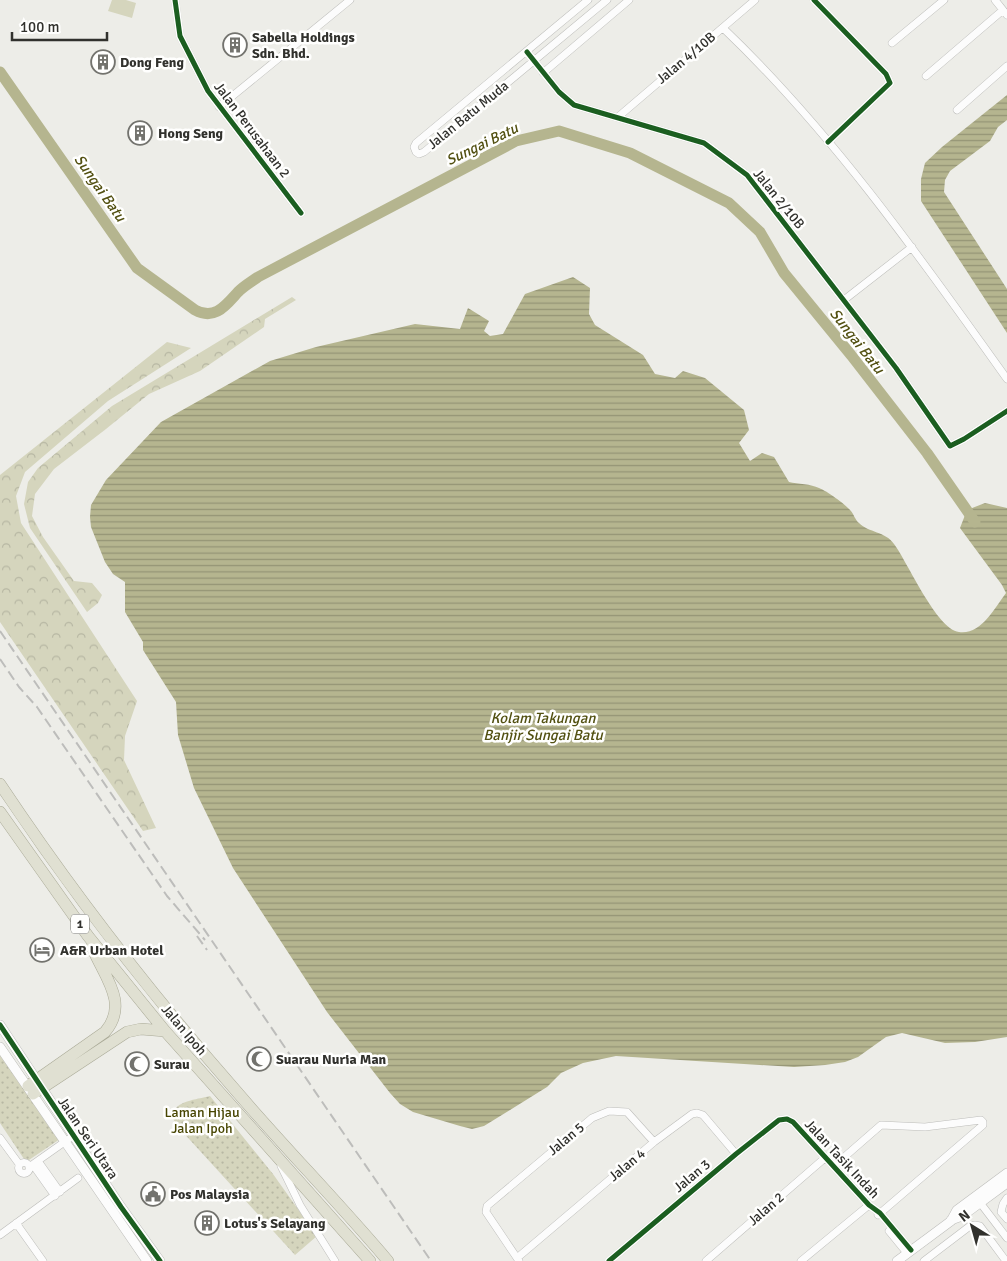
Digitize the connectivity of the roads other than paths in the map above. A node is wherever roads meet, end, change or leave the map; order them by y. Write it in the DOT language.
graph roads {
  1 [pos="175,0"];
  2 [pos="350,0"];
  3 [pos="588,0"];
  4 [pos="606,0"];
  5 [pos="629,0"];
  6 [pos="755,0"];
  7 [pos="814,0"];
  8 [pos="995,0"];
  9 [pos="939,1"];
  10 [pos="1005,12"];
  11 [pos="722,28"];
  12 [pos="892,43"];
  13 [pos="527,52"];
  14 [pos="534,61"];
  15 [pos="1007,66"];
  16 [pos="543,73"];
  17 [pos="926,76"];
  18 [pos="218,107"];
  19 [pos="957,110"];
  20 [pos="618,117"];
  21 [pos="828,142"];
  22 [pos="302,213"];
  23 [pos="912,247"];
  24 [pos="844,300"];
  25 [pos="1007,379"];
  26 [pos="1007,411"];
  27 [pos="0,784"];
  28 [pos="0,812"];
  29 [pos="88,936"];
  30 [pos="0,1026"];
  31 [pos="165,1031"];
  32 [pos="0,1047"];
  33 [pos="34,1087"];
  34 [pos="793,1122"];
  35 [pos="0,1138"];
  36 [pos="69,1138"];
  37 [pos="654,1142"];
  38 [pos="7,1148"];
  39 [pos="0,1153"];
  40 [pos="275,1154"];
  41 [pos="736,1154"];
  42 [pos="826,1157"];
  43 [pos="33,1164"];
  44 [pos="834,1166"];
  45 [pos="1007,1173"];
  46 [pos="78,1178"];
  47 [pos="1007,1183"];
  48 [pos="57,1194"];
  49 [pos="1007,1198"];
  50 [pos="978,1200"];
  51 [pos="869,1205"];
  52 [pos="877,1213"];
  53 [pos="1007,1219"];
  54 [pos="951,1221"];
  55 [pos="16,1223"];
  56 [pos="0,1235"];
  57 [pos="1007,1238"];
  58 [pos="909,1252"];
  59 [pos="518,1260"];
  60 [pos="43,1261"];
  61 [pos="147,1261"];
  62 [pos="160,1261"];
  63 [pos="335,1261"];
  64 [pos="370,1261"];
  65 [pos="388,1261"];
  66 [pos="609,1261"];
  67 [pos="706,1261"];
  68 [pos="801,1261"];
  69 [pos="897,1261"];
  70 [pos="924,1261"];
  71 [pos="1006,1261"];
  1 -- 18 [label="street, Jalan Perusahaan 2"];
  2 -- 18 [label="street"];
  3 -- 13 [label="street, Jalan Batu Muda"];
  4 -- 14 [label="street, Jalan Batu Muda"];
  5 -- 16 [label="street"];
  6 -- 11 [label="street, Jalan 4/10B"];
  7 -- 21 [label="street"];
  8 -- 10 [label="street"];
  9 -- 12 [label="street"];
  10 -- 17 [label="street"];
  11 -- 20 [label="street, Jalan 4/10B"];
  11 -- 21 [label="street"];
  13 -- 14 [label="street, Jalan 2/10B"];
  13 -- 14 [label="street, Jalan Batu Muda"];
  14 -- 16 [label="street, Jalan 2/10B"];
  15 -- 19 [label="street"];
  16 -- 20 [label="street, Jalan 2/10B"];
  18 -- 22 [label="street, Jalan Perusahaan 2"];
  20 -- 24 [label="street, Jalan 2/10B"];
  21 -- 23 [label="street"];
  23 -- 24 [label="street"];
  23 -- 25 [label="street"];
  24 -- 26 [label="street, Jalan 2/10B"];
  27 -- 65 [label="highway, Jalan Ipoh / 1"];
  28 -- 29 [label="highway, Jalan Ipoh / 1"];
  29 -- 31 [label="highway, Jalan Ipoh / 1"];
  29 -- 33 [label="highway"];
  30 -- 33 [label="street, Jalan Seri Utara"];
  31 -- 33 [label="highway"];
  31 -- 40 [label="highway, Jalan Ipoh / 1"];
  32 -- 33 [label="street, Jalan Seri Utara"];
  33 -- 36 [label="street, Jalan Seri Utara"];
  34 -- 41 [label="street, Jalan 3"];
  34 -- 42 [label="street, Jalan Tasik Indah"];
  35 -- 38 [label="street"];
  36 -- 43 [label="street"];
  36 -- 61 [label="street, Jalan Seri Utara"];
  36 -- 62 [label="street, Jalan Seri Utara"];
  37 -- 41 [label="street, Jalan 4"];
  37 -- 59 [label="street, Jalan 4"];
  37 -- 59 [label="street, Jalan 5"];
  38 -- 39 [label="street"];
  38 -- 43 [label="street"];
  40 -- 63 [label="street"];
  40 -- 64 [label="highway, Jalan Ipoh / 1"];
  41 -- 66 [label="street, Jalan 3"];
  42 -- 44 [label="street, Jalan Tasik Indah"];
  42 -- 67 [label="street, Jalan 2"];
  43 -- 48 [label="street"];
  44 -- 51 [label="street, Jalan Tasik Indah"];
  44 -- 52 [label="street"];
  45 -- 50 [label="street"];
  46 -- 48 [label="street"];
  47 -- 50 [label="street"];
  48 -- 55 [label="street"];
  49 -- 53 [label="street"];
  50 -- 54 [label="street"];
  50 -- 54 [label="street"];
  50 -- 57 [label="street"];
  51 -- 52 [label="street, Jalan Tasik Indah"];
  51 -- 68 [label="street"];
  52 -- 58 [label="street, Jalan Tasik Indah"];
  54 -- 58 [label="street"];
  55 -- 56 [label="street"];
  55 -- 60 [label="street"];
  58 -- 69 [label="street"];
  70 -- 71 [label="street"];
}
